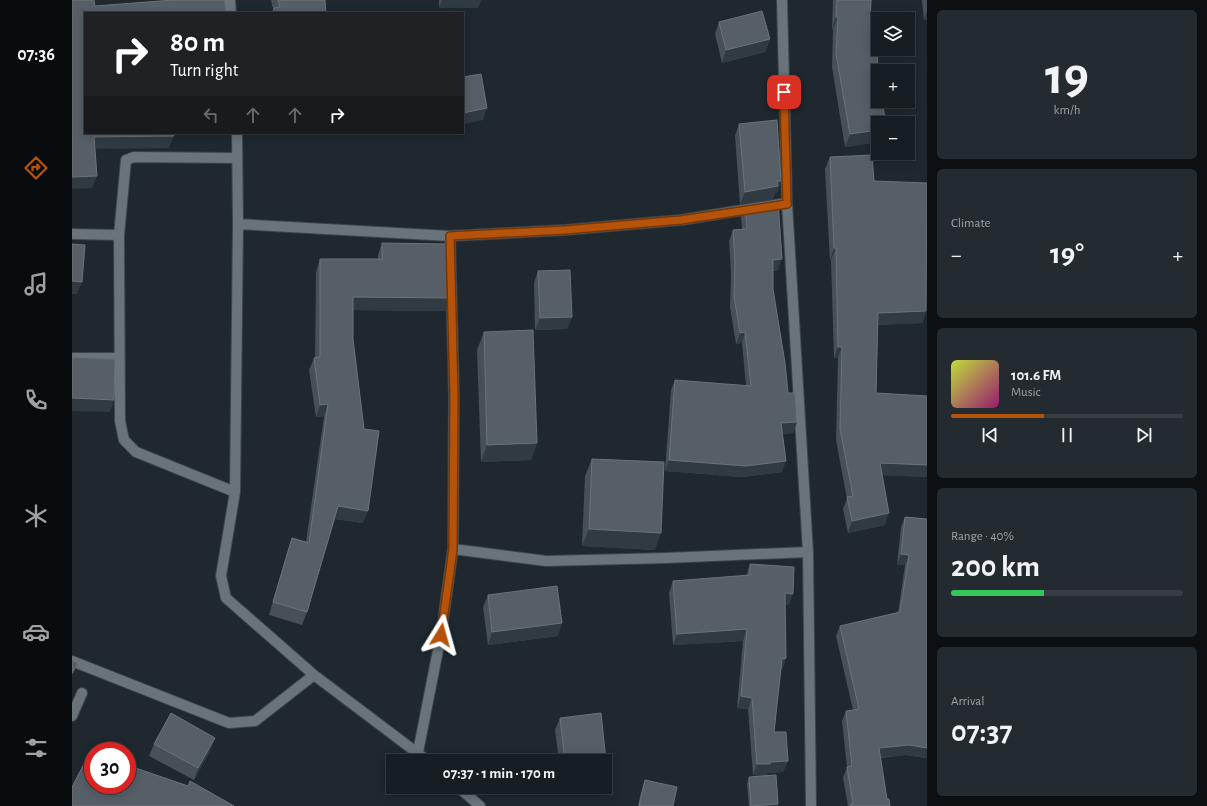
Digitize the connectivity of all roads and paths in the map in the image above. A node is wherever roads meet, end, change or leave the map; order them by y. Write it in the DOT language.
graph roads {
  1 [pos="230,0"];
  2 [pos="782,0"];
  3 [pos="231,12"];
  4 [pos="236,134"];
  5 [pos="237,158"];
  6 [pos="787,204"];
  7 [pos="238,224"];
  8 [pos="72,234"];
  9 [pos="119,235"];
  10 [pos="450,236"];
  11 [pos="72,358"];
  12 [pos="119,358"];
  13 [pos="235,492"];
  14 [pos="453,549"];
  15 [pos="808,552"];
  16 [pos="72,661"];
  17 [pos="314,675"];
  18 [pos="82,693"];
  19 [pos="72,716"];
  20 [pos="418,752"];
  21 [pos="466,794"];
  22 [pos="480,806"];
  23 [pos="811,806"];
  1 -- 3 [label="street"];
  2 -- 6 [label="street"];
  4 -- 5 [label="street"];
  5 -- 7 [label="street"];
  5 -- 9 [label="street"];
  6 -- 10 [label="street"];
  6 -- 15 [label="street"];
  7 -- 10 [label="street"];
  7 -- 13 [label="street"];
  8 -- 9 [label="street"];
  9 -- 12 [label="street"];
  10 -- 14 [label="street"];
  11 -- 12 [label="street"];
  12 -- 13 [label="street"];
  13 -- 17 [label="street"];
  14 -- 15 [label="street"];
  14 -- 20 [label="street"];
  15 -- 23 [label="street"];
  16 -- 17 [label="street"];
  17 -- 20 [label="street"];
  18 -- 19 [label="street"];
  21 -- 22 [label="street"];
}
